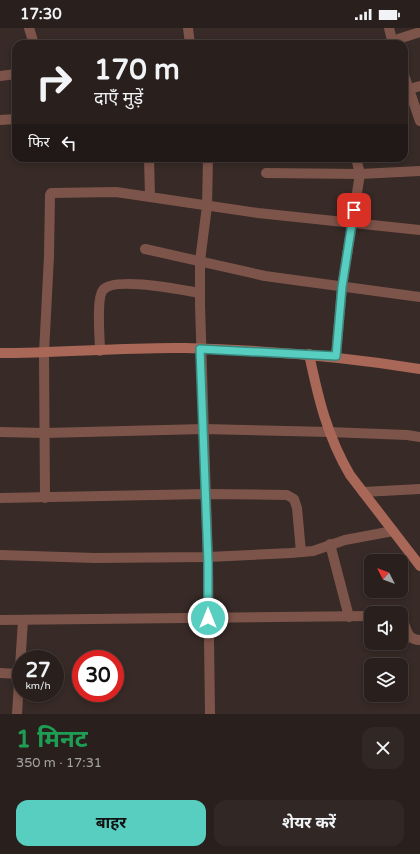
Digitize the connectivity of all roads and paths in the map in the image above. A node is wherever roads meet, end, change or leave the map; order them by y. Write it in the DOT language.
graph roads {
  1 [pos="29,28"];
  2 [pos="188,28"];
  3 [pos="389,28"];
  4 [pos="420,32"];
  5 [pos="33,40"];
  6 [pos="190,40"];
  7 [pos="392,40"];
  8 [pos="398,40"];
  9 [pos="12,74"];
  10 [pos="0,76"];
  11 [pos="420,86"];
  12 [pos="409,89"];
  13 [pos="12,119"];
  14 [pos="0,120"];
  15 [pos="420,121"];
  16 [pos="149,162"];
  17 [pos="208,162"];
  18 [pos="357,162"];
  19 [pos="420,171"];
  20 [pos="266,173"];
  21 [pos="360,174"];
  22 [pos="150,197"];
  23 [pos="207,206"];
  24 [pos="352,222"];
  25 [pos="420,230"];
  26 [pos="146,249"];
  27 [pos="200,261"];
  28 [pos="342,287"];
  29 [pos="200,293"];
  30 [pos="420,297"];
  31 [pos="200,349"];
  32 [pos="100,351"];
  33 [pos="0,353"];
  34 [pos="44,353"];
  35 [pos="309,354"];
  36 [pos="336,356"];
  37 [pos="420,369"];
  38 [pos="204,429"];
  39 [pos="0,432"];
  40 [pos="329,432"];
  41 [pos="45,433"];
  42 [pos="420,437"];
  43 [pos="420,489"];
  44 [pos="363,492"];
  45 [pos="206,494"];
  46 [pos="0,498"];
  47 [pos="45,498"];
  48 [pos="393,531"];
  49 [pos="330,544"];
  50 [pos="301,552"];
  51 [pos="0,555"];
  52 [pos="208,557"];
  53 [pos="418,560"];
  54 [pos="364,616"];
  55 [pos="349,617"];
  56 [pos="208,618"];
  57 [pos="0,620"];
  58 [pos="23,620"];
  59 [pos="408,634"];
  60 [pos="420,640"];
  61 [pos="21,650"];
  62 [pos="0,674"];
  63 [pos="12,674"];
  64 [pos="18,702"];
  65 [pos="17,714"];
  66 [pos="210,714"];
  1 -- 5 [label="street"];
  2 -- 6 [label="street"];
  3 -- 7 [label="street"];
  4 -- 8 [label="street"];
  9 -- 10 [label="street"];
  11 -- 12 [label="street"];
  12 -- 15 [label="street"];
  13 -- 14 [label="street"];
  16 -- 22 [label="street"];
  17 -- 23 [label="street"];
  18 -- 21 [label="street"];
  19 -- 21 [label="street"];
  20 -- 21 [label="street"];
  21 -- 24 [label="street"];
  22 -- 23 [label="street"];
  22 -- 34 [label="street"];
  23 -- 24 [label="street"];
  23 -- 27 [label="street"];
  24 -- 25 [label="street"];
  24 -- 28 [label="street"];
  26 -- 27 [label="street"];
  27 -- 28 [label="street"];
  27 -- 29 [label="street"];
  28 -- 30 [label="street"];
  28 -- 36 [label="street"];
  29 -- 31 [label="street"];
  29 -- 32 [label="street"];
  31 -- 32 [label="street"];
  31 -- 35 [label="street"];
  31 -- 38 [label="street"];
  32 -- 34 [label="street"];
  33 -- 34 [label="street"];
  34 -- 41 [label="street"];
  35 -- 36 [label="street"];
  35 -- 40 [label="street"];
  36 -- 37 [label="street"];
  38 -- 40 [label="street"];
  38 -- 41 [label="street"];
  38 -- 45 [label="street"];
  39 -- 41 [label="street"];
  40 -- 42 [label="street"];
  40 -- 44 [label="street"];
  41 -- 47 [label="street"];
  43 -- 44 [label="street"];
  44 -- 48 [label="street"];
  45 -- 47 [label="street"];
  45 -- 50 [label="street"];
  45 -- 52 [label="street"];
  46 -- 47 [label="street"];
  48 -- 49 [label="street"];
  48 -- 53 [label="street"];
  49 -- 50 [label="street"];
  49 -- 55 [label="street"];
  50 -- 52 [label="street"];
  51 -- 52 [label="street"];
  52 -- 56 [label="street"];
  54 -- 55 [label="street"];
  55 -- 56 [label="street"];
  56 -- 58 [label="street"];
  56 -- 66 [label="street"];
  57 -- 58 [label="street"];
  58 -- 61 [label="street"];
  59 -- 60 [label="street"];
  62 -- 63 [label="street"];
  64 -- 65 [label="street"];
}
